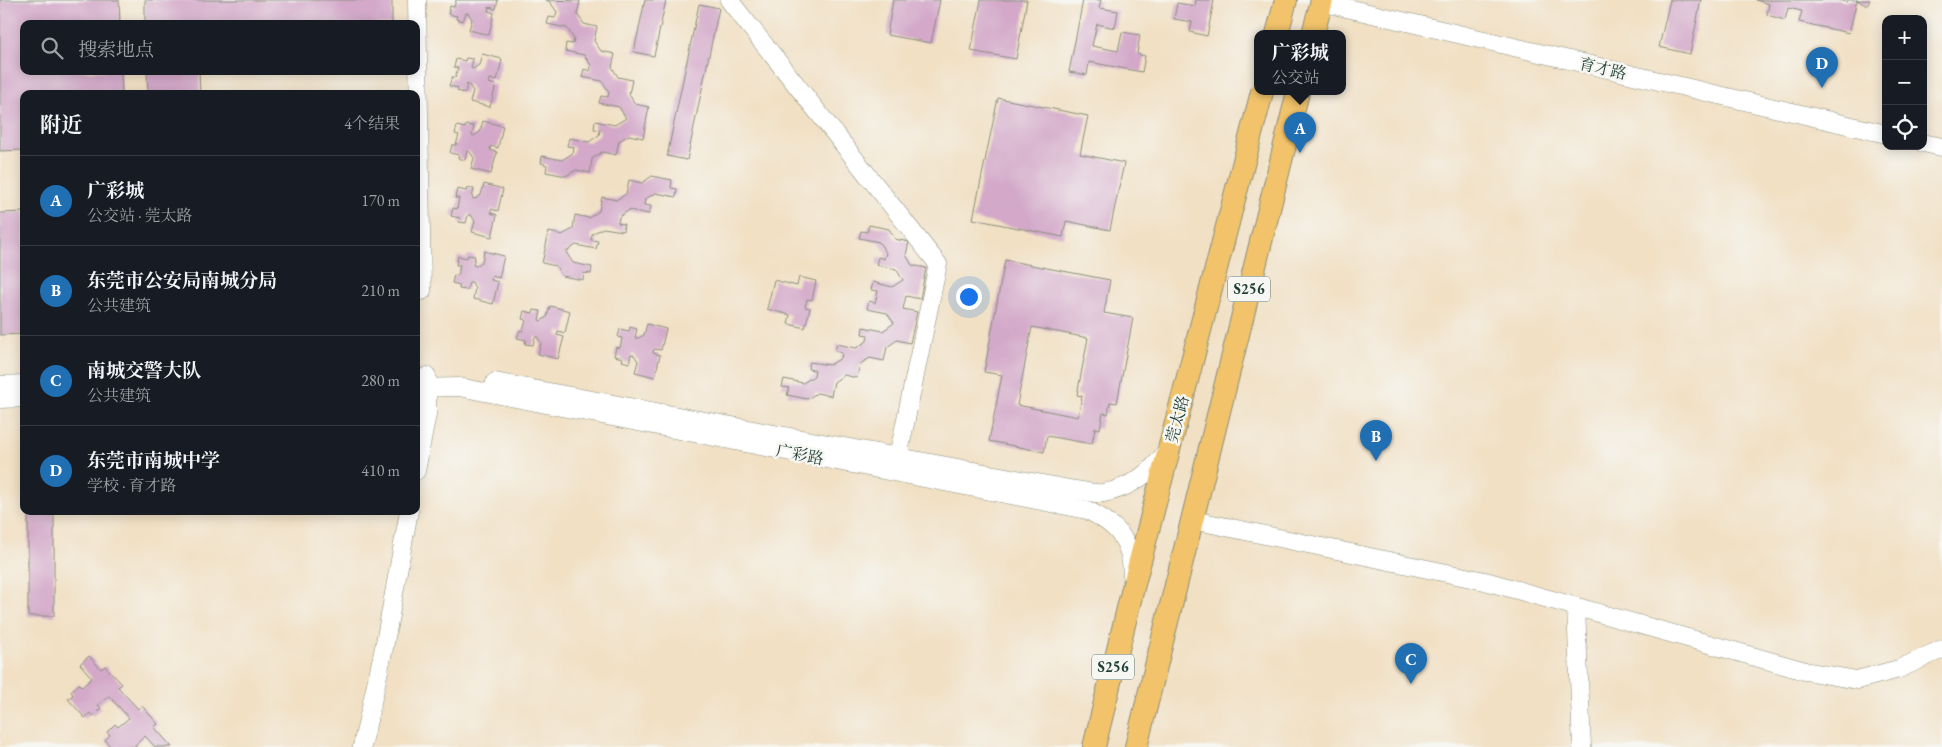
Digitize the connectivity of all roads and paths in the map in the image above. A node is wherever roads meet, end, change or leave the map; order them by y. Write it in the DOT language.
graph roads {
  1 [pos="417,0"];
  2 [pos="729,0"];
  3 [pos="1286,0"];
  4 [pos="1321,1"];
  5 [pos="417,20"];
  6 [pos="1278,30"];
  7 [pos="1314,30"];
  8 [pos="418,75"];
  9 [pos="419,90"];
  10 [pos="1261,95"];
  11 [pos="1297,95"];
  12 [pos="1882,133"];
  13 [pos="1927,144"];
  14 [pos="1942,147"];
  15 [pos="420,175"];
  16 [pos="422,291"];
  17 [pos="422,382"];
  18 [pos="20,384"];
  19 [pos="0,385"];
  20 [pos="20,398"];
  21 [pos="0,399"];
  22 [pos="1169,449"];
  23 [pos="420,450"];
  24 [pos="896,465"];
  25 [pos="408,515"];
  26 [pos="1193,520"];
  27 [pos="1133,588"];
  28 [pos="1576,608"];
  29 [pos="1942,649"];
  30 [pos="362,747"];
  31 [pos="1094,747"];
  32 [pos="1136,747"];
  33 [pos="1582,747"];
  1 -- 5 [label="street"];
  2 -- 24 [label="street"];
  3 -- 6 [label="main road"];
  4 -- 7 [label="main road"];
  4 -- 12 [label="street, 育才路"];
  8 -- 9 [label="street"];
  10 -- 22 [label="main road, 莞太路 / S256"];
  11 -- 26 [label="main road, S256"];
  13 -- 14 [label="street"];
  15 -- 16 [label="street"];
  17 -- 23 [label="street"];
  17 -- 24 [label="street, 广彩路"];
  18 -- 19 [label="street"];
  20 -- 21 [label="street"];
  22 -- 24 [label="street, 广彩路"];
  22 -- 27 [label="main road, 莞太路 / S256"];
  24 -- 27 [label="street, 广彩路"];
  25 -- 30 [label="street"];
  26 -- 28 [label="street"];
  26 -- 32 [label="main road, S256"];
  27 -- 31 [label="main road, 莞太路 / S256"];
  28 -- 29 [label="street"];
  28 -- 33 [label="street"];
}
